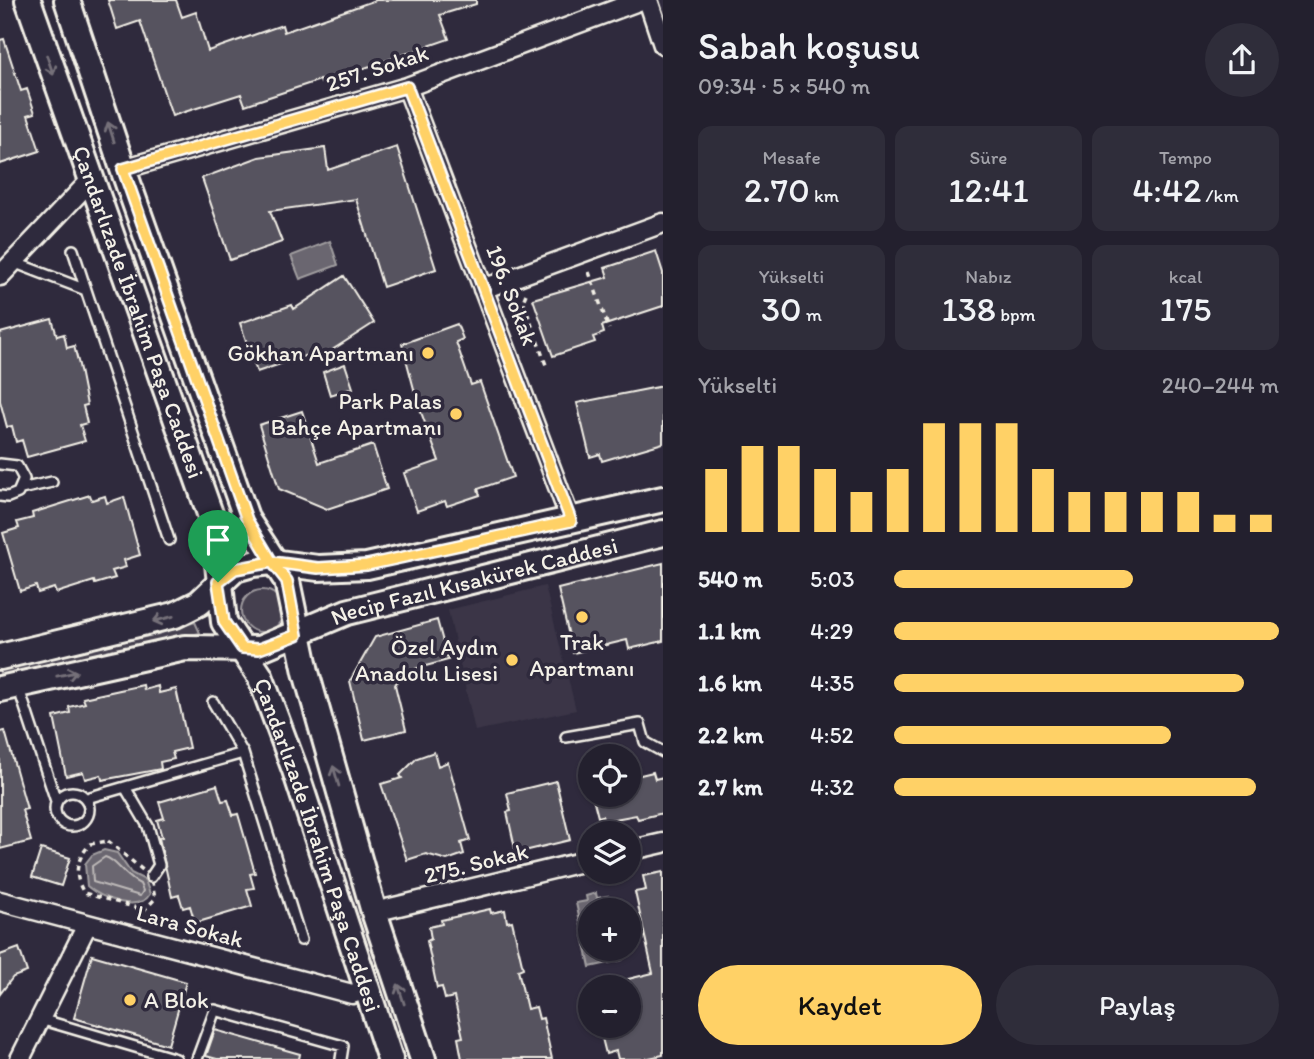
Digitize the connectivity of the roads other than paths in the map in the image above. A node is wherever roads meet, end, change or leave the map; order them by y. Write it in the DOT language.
graph roads {
  1 [pos="28,0"];
  2 [pos="67,0"];
  3 [pos="641,0"];
  4 [pos="648,0"];
  5 [pos="663,45"];
  6 [pos="407,87"];
  7 [pos="123,169"];
  8 [pos="90,181"];
  9 [pos="663,223"];
  10 [pos="73,250"];
  11 [pos="13,262"];
  12 [pos="0,276"];
  13 [pos="483,289"];
  14 [pos="86,290"];
  15 [pos="0,464"];
  16 [pos="52,482"];
  17 [pos="22,489"];
  18 [pos="0,496"];
  19 [pos="663,499"];
  20 [pos="571,521"];
  21 [pos="663,533"];
  22 [pos="169,540"];
  23 [pos="272,562"];
  24 [pos="218,582"];
  25 [pos="297,635"];
  26 [pos="242,648"];
  27 [pos="1,652"];
  28 [pos="9,686"];
  29 [pos="213,702"];
  30 [pos="566,737"];
  31 [pos="663,752"];
  32 [pos="243,753"];
  33 [pos="125,787"];
  34 [pos="87,798"];
  35 [pos="57,801"];
  36 [pos="663,843"];
  37 [pos="641,848"];
  38 [pos="578,863"];
  39 [pos="151,877"];
  40 [pos="0,901"];
  41 [pos="374,912"];
  42 [pos="87,925"];
  43 [pos="301,940"];
  44 [pos="367,989"];
  45 [pos="40,1019"];
  46 [pos="20,1059"];
  47 [pos="176,1059"];
  48 [pos="197,1059"];
  49 [pos="341,1059"];
  50 [pos="390,1059"];
  51 [pos="423,1059"];
  1 -- 8 [label="main road, Çandarlızade İbrahim Paşa Caddesi, one-way"];
  7 -- 2 [label="main road, Çandarlızade İbrahim Paşa Caddesi, one-way"];
  3 -- 6 [label="street, 257. Sokak"];
  4 -- 5 [label="street"];
  6 -- 7 [label="street, 257. Sokak"];
  6 -- 13 [label="street, 196. Sokak"];
  7 -- 23 [label="main road, Çandarlızade İbrahim Paşa Caddesi"];
  8 -- 11 [label="street"];
  8 -- 24 [label="main road, Çandarlızade İbrahim Paşa Caddesi"];
  9 -- 13 [label="street"];
  10 -- 14 [label="lane"];
  11 -- 12 [label="street"];
  11 -- 14 [label="lane"];
  13 -- 20 [label="street, 196. Sokak"];
  14 -- 22 [label="lane"];
  15 -- 17 [label="lane"];
  16 -- 17 [label="lane"];
  17 -- 18 [label="lane"];
  19 -- 20 [label="main road, Necip Fazıl Kısakürek Caddesi"];
  20 -- 23 [label="main road, Necip Fazıl Kısakürek Caddesi"];
  21 -- 25 [label="main road, Necip Fazıl Kısakürek Caddesi"];
  23 -- 24 [label="main road, Necip Fazıl Kısakürek Caddesi"];
  23 -- 25 [label="main road, Çandarlızade İbrahim Paşa Caddesi"];
  24 -- 26 [label="main road, Çandarlızade İbrahim Paşa Caddesi"];
  24 -- 27 [label="main road, Necip Fazıl Kısakürek Caddesi, one-way"];
  25 -- 26 [label="main road, Necip Fazıl Kısakürek Caddesi"];
  41 -- 25 [label="main road, Çandarlızade İbrahim Paşa Caddesi, one-way"];
  28 -- 26 [label="main road, Necip Fazıl Kısakürek Caddesi, one-way"];
  26 -- 44 [label="main road, Çandarlızade İbrahim Paşa Caddesi"];
  28 -- 35 [label="lane"];
  29 -- 32 [label="lane"];
  30 -- 31 [label="lane"];
  32 -- 33 [label="lane"];
  32 -- 43 [label="lane"];
  33 -- 34 [label="lane"];
  33 -- 39 [label="lane"];
  34 -- 35 [label="lane"];
  34 -- 35 [label="lane"];
  36 -- 37 [label="street"];
  38 -- 41 [label="street, 275. Sokak"];
  40 -- 42 [label="street, Lara Sokak"];
  51 -- 41 [label="main road, Çandarlızade İbrahim Paşa Caddesi, one-way"];
  42 -- 44 [label="street, Lara Sokak"];
  42 -- 45 [label="street"];
  44 -- 50 [label="main road, Çandarlızade İbrahim Paşa Caddesi"];
  45 -- 46 [label="street"];
  45 -- 47 [label="lane"];
  48 -- 49 [label="lane"];
}
